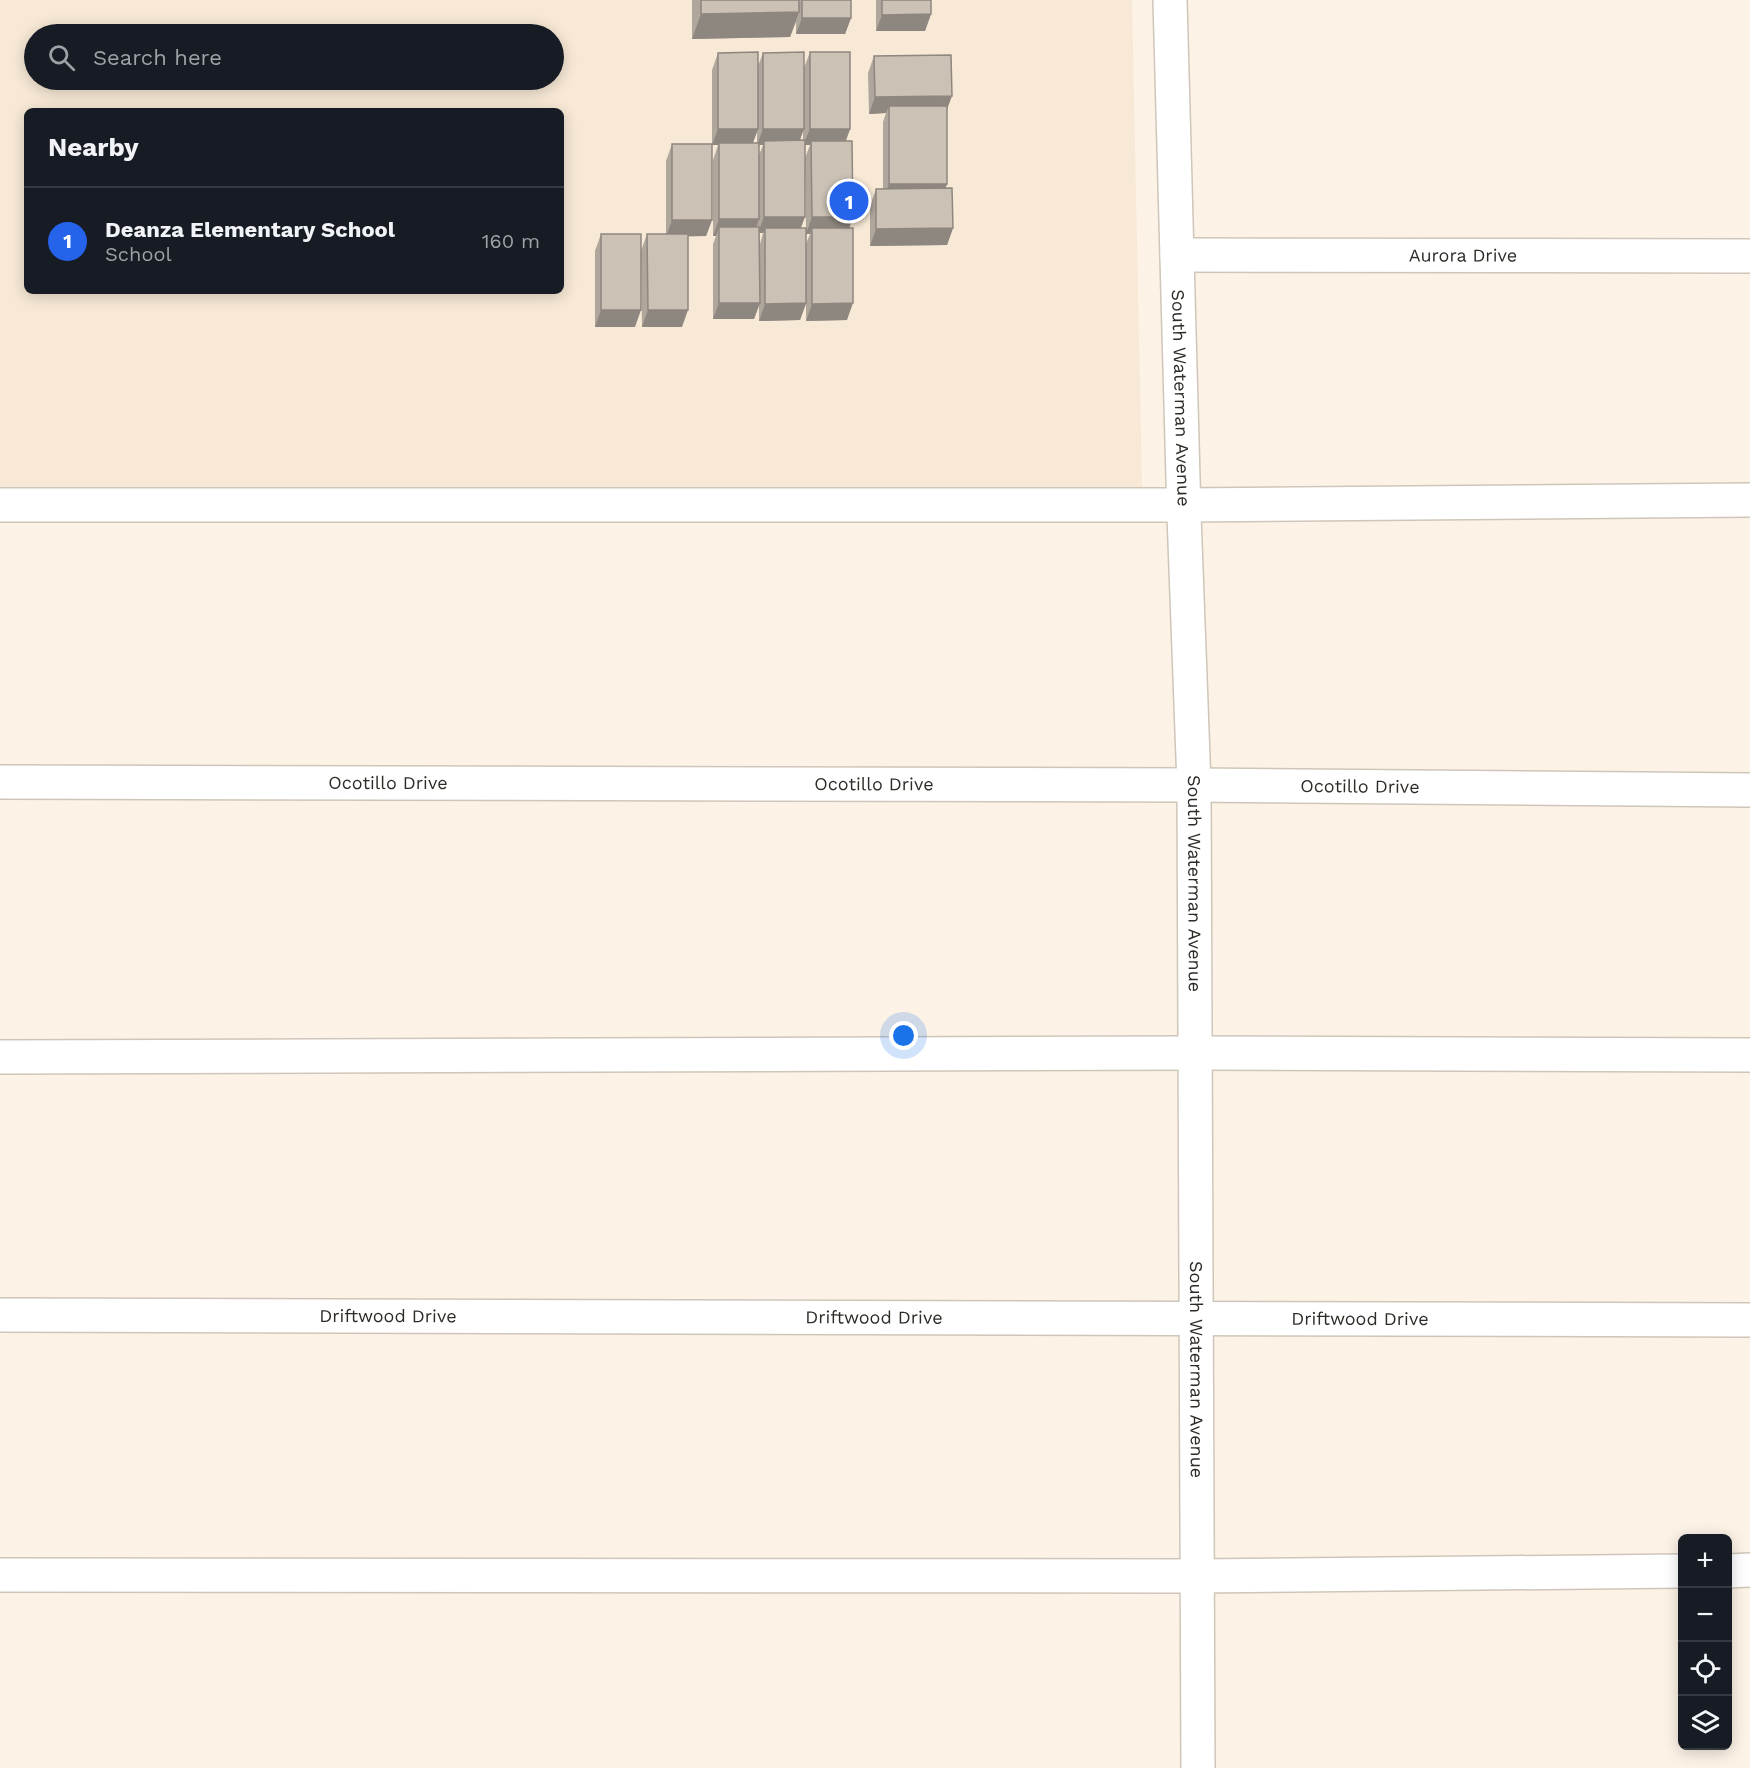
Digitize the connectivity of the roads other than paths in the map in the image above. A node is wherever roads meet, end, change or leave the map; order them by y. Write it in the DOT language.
graph roads {
  1 [pos="1170,0"];
  2 [pos="1177,255"];
  3 [pos="1750,256"];
  4 [pos="1750,500"];
  5 [pos="0,505"];
  6 [pos="1184,506"];
  7 [pos="0,782"];
  8 [pos="1194,785"];
  9 [pos="1750,790"];
  10 [pos="1196,1053"];
  11 [pos="1750,1055"];
  12 [pos="0,1057"];
  13 [pos="0,1315"];
  14 [pos="1197,1318"];
  15 [pos="1750,1320"];
  16 [pos="1732,1570"];
  17 [pos="1750,1570"];
  18 [pos="1678,1571"];
  19 [pos="0,1575"];
  20 [pos="1197,1576"];
  21 [pos="1198,1768"];
  1 -- 2 [label="street, South Waterman Avenue"];
  2 -- 3 [label="street, Aurora Drive"];
  2 -- 6 [label="street, South Waterman Avenue"];
  4 -- 6 [label="street"];
  5 -- 6 [label="street"];
  6 -- 8 [label="street, South Waterman Avenue"];
  7 -- 8 [label="street, Ocotillo Drive"];
  8 -- 9 [label="street, Ocotillo Drive"];
  8 -- 10 [label="street, South Waterman Avenue"];
  10 -- 11 [label="street"];
  10 -- 12 [label="street"];
  10 -- 14 [label="street, South Waterman Avenue"];
  13 -- 14 [label="street, Driftwood Drive"];
  14 -- 15 [label="street, Driftwood Drive"];
  14 -- 20 [label="street, South Waterman Avenue"];
  16 -- 17 [label="street"];
  18 -- 20 [label="street"];
  19 -- 20 [label="street"];
  20 -- 21 [label="street, South Waterman Avenue"];
}
